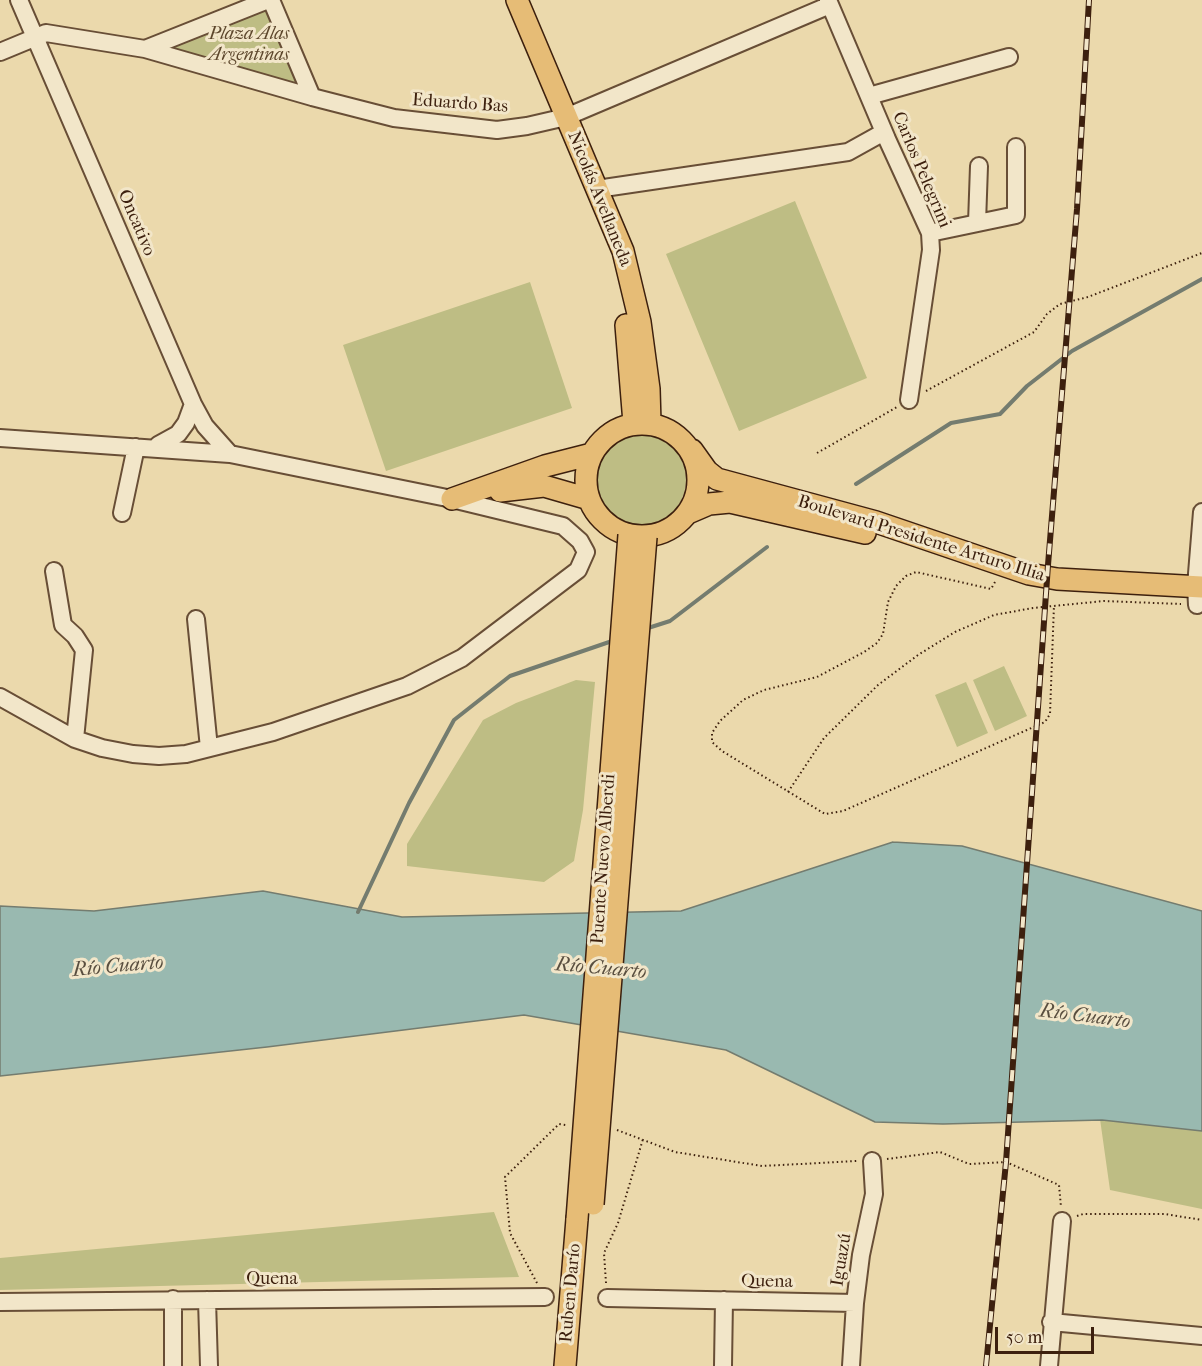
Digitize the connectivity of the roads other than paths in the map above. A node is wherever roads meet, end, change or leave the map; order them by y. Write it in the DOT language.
graph roads {
  1 [pos="19,0"];
  2 [pos="269,0"];
  3 [pos="517,0"];
  4 [pos="829,3"];
  5 [pos="34,37"];
  6 [pos="145,49"];
  7 [pos="0,52"];
  8 [pos="1009,57"];
  9 [pos="869,96"];
  10 [pos="312,97"];
  11 [pos="566,117"];
  12 [pos="884,132"];
  13 [pos="1016,147"];
  14 [pos="979,166"];
  15 [pos="597,189"];
  16 [pos="977,223"];
  17 [pos="930,233"];
  18 [pos="909,400"];
  19 [pos="193,404"];
  20 [pos="642,423"];
  21 [pos="0,438"];
  22 [pos="158,445"];
  23 [pos="136,447"];
  24 [pos="692,450"];
  25 [pos="230,454"];
  26 [pos="592,454"];
  27 [pos="589,498"];
  28 [pos="452,499"];
  29 [pos="122,513"];
  30 [pos="688,513"];
  31 [pos="1202,520"];
  32 [pos="637,536"];
  33 [pos="54,571"];
  34 [pos="1199,594"];
  35 [pos="196,619"];
  36 [pos="0,697"];
  37 [pos="75,739"];
  38 [pos="209,748"];
  39 [pos="872,1161"];
  40 [pos="584,1219"];
  41 [pos="1062,1221"];
  42 [pos="545,1298"];
  43 [pos="607,1298"];
  44 [pos="173,1299"];
  45 [pos="207,1300"];
  46 [pos="724,1300"];
  47 [pos="0,1302"];
  48 [pos="855,1303"];
  49 [pos="1052,1322"];
  50 [pos="1202,1336"];
  51 [pos="173,1366"];
  52 [pos="209,1366"];
  53 [pos="565,1366"];
  54 [pos="577,1366"];
  55 [pos="723,1366"];
  56 [pos="851,1366"];
  57 [pos="1048,1366"];
  1 -- 5 [label="street, Oncativo"];
  2 -- 6 [label="street"];
  2 -- 10 [label="street"];
  3 -- 11 [label="main road, Nicolás Avellaneda"];
  4 -- 9 [label="street, Carlos Pelegrini"];
  4 -- 11 [label="street, Eduardo Bas"];
  5 -- 6 [label="street, Eduardo Bas"];
  5 -- 7 [label="street"];
  5 -- 19 [label="street, Oncativo"];
  6 -- 10 [label="street, Eduardo Bas"];
  8 -- 9 [label="street"];
  9 -- 12 [label="street, Carlos Pelegrini"];
  10 -- 11 [label="street, Eduardo Bas"];
  11 -- 15 [label="main road, Nicolás Avellaneda"];
  11 -- 20 [label="main road, Nicolás Avellaneda"];
  12 -- 15 [label="street"];
  12 -- 17 [label="street, Carlos Pelegrini"];
  13 -- 16 [label="street"];
  14 -- 16 [label="street"];
  15 -- 20 [label="main road, Nicolás Avellaneda"];
  16 -- 17 [label="street"];
  17 -- 18 [label="street, Carlos Pelegrini"];
  19 -- 22 [label="street"];
  19 -- 25 [label="street, Oncativo"];
  20 -- 24 [label="main road"];
  20 -- 26 [label="main road"];
  21 -- 23 [label="street"];
  23 -- 25 [label="street"];
  23 -- 29 [label="street"];
  24 -- 30 [label="main road"];
  24 -- 34 [label="main road, Boulevard Presidente Arturo Illia"];
  25 -- 28 [label="street"];
  26 -- 27 [label="main road"];
  26 -- 28 [label="main road"];
  27 -- 28 [label="main road"];
  27 -- 32 [label="main road"];
  28 -- 38 [label="street"];
  30 -- 32 [label="main road"];
  30 -- 34 [label="main road, Boulevard Presidente Arturo Illia"];
  31 -- 34 [label="street"];
  32 -- 40 [label="main road, Puente Nuevo Alberdi, bridge"];
  33 -- 37 [label="street"];
  35 -- 38 [label="street"];
  36 -- 37 [label="street"];
  37 -- 38 [label="street"];
  39 -- 48 [label="street, Iguazú"];
  40 -- 53 [label="main road, Ruben Darío"];
  40 -- 54 [label="main road, Ruben Darío"];
  41 -- 49 [label="street"];
  42 -- 45 [label="street, Quena"];
  43 -- 46 [label="street, Quena"];
  44 -- 45 [label="street, Quena"];
  44 -- 47 [label="street, Quena"];
  44 -- 51 [label="street"];
  45 -- 52 [label="street"];
  46 -- 48 [label="street, Quena"];
  46 -- 55 [label="street"];
  48 -- 56 [label="street, Iguazú"];
  49 -- 50 [label="street"];
  49 -- 57 [label="street"];
}
